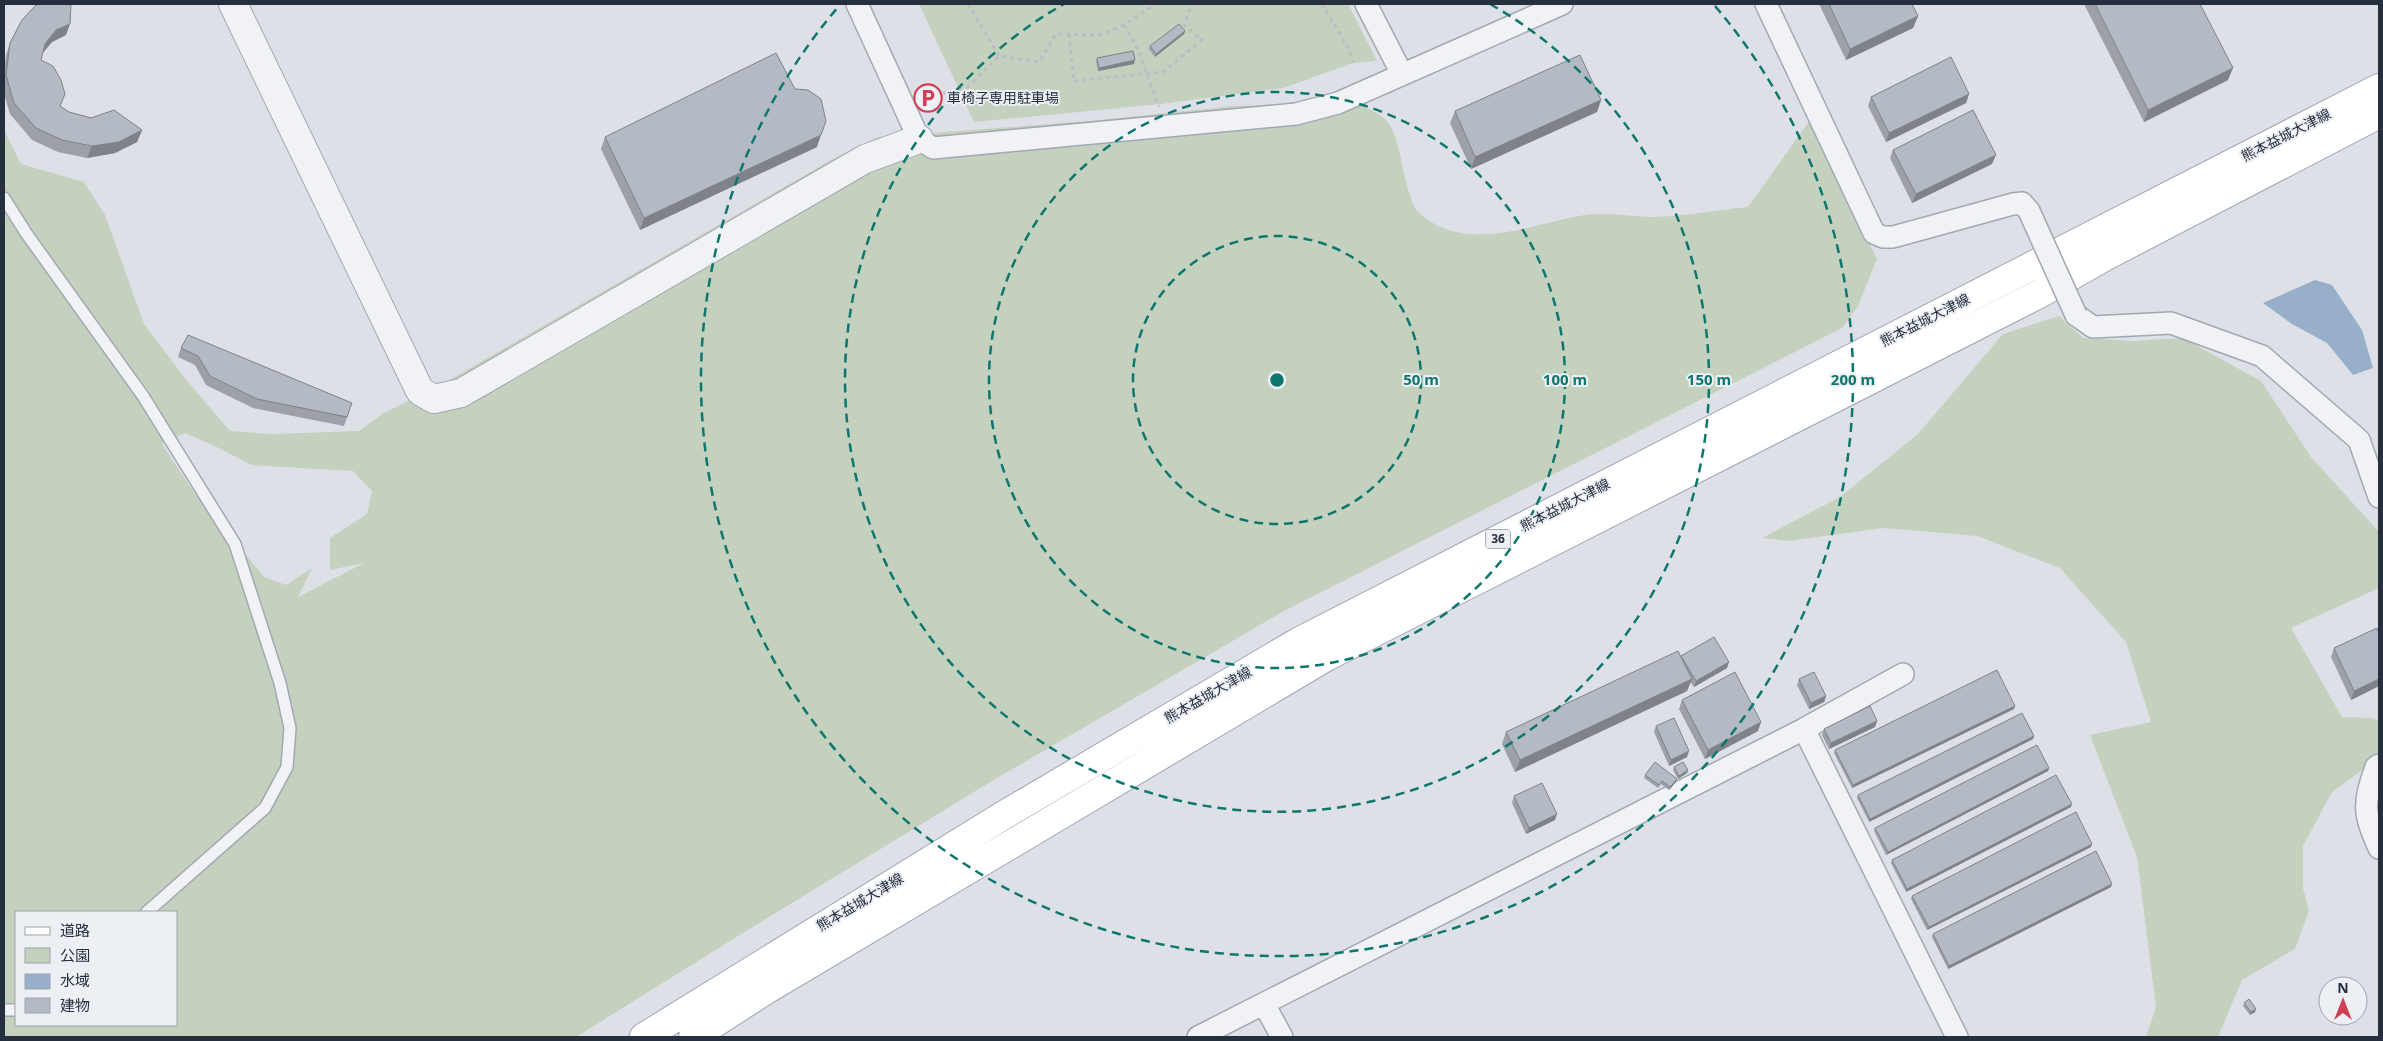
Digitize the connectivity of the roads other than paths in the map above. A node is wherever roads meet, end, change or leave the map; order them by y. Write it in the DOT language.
graph roads {
  1 [pos="233,4"];
  2 [pos="857,4"];
  3 [pos="1366,4"];
  4 [pos="1562,4"];
  5 [pos="1766,4"];
  6 [pos="1402,74"];
  7 [pos="2379,88"];
  8 [pos="2379,114"];
  9 [pos="919,139"];
  10 [pos="4,198"];
  11 [pos="2379,497"];
  12 [pos="1903,674"];
  13 [pos="1804,729"];
  14 [pos="2379,765"];
  15 [pos="2379,848"];
  16 [pos="148,911"];
  17 [pos="1264,1004"];
  18 [pos="644,1037"];
  19 [pos="693,1037"];
  20 [pos="1198,1037"];
  21 [pos="1282,1037"];
  22 [pos="1957,1037"];
  1 -- 9 [label="street"];
  2 -- 9 [label="street"];
  3 -- 6 [label="street"];
  4 -- 6 [label="street"];
  5 -- 11 [label="street, bridge"];
  6 -- 9 [label="street"];
  7 -- 18 [label="main road, 熊本益城大津線 / 36"];
  8 -- 19 [label="main road, 熊本益城大津線 / 36"];
  10 -- 16 [label="lane"];
  12 -- 13 [label="street"];
  13 -- 17 [label="street"];
  13 -- 22 [label="street"];
  14 -- 15 [label="street"];
  17 -- 20 [label="street"];
  17 -- 21 [label="street"];
}
